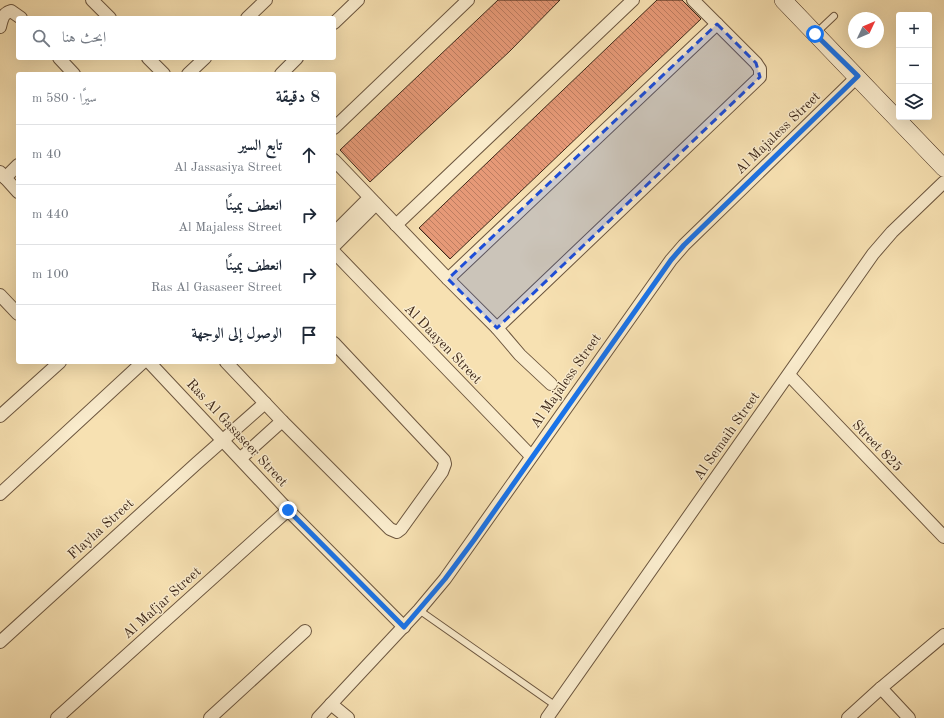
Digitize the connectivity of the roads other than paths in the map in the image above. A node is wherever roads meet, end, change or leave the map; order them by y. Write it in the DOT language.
graph roads {
  1 [pos="92,0"];
  2 [pos="266,0"];
  3 [pos="358,0"];
  4 [pos="468,0"];
  5 [pos="633,0"];
  6 [pos="693,0"];
  7 [pos="783,0"];
  8 [pos="18,16"];
  9 [pos="108,16"];
  10 [pos="249,16"];
  11 [pos="834,16"];
  12 [pos="336,21"];
  13 [pos="717,24"];
  14 [pos="0,27"];
  15 [pos="815,34"];
  16 [pos="61,60"];
  17 [pos="150,60"];
  18 [pos="203,60"];
  19 [pos="295,60"];
  20 [pos="72,72"];
  21 [pos="162,72"];
  22 [pos="190,72"];
  23 [pos="283,72"];
  24 [pos="858,76"];
  25 [pos="336,126"];
  26 [pos="336,162"];
  27 [pos="16,166"];
  28 [pos="944,168"];
  29 [pos="3,175"];
  30 [pos="944,182"];
  31 [pos="16,190"];
  32 [pos="373,201"];
  33 [pos="396,226"];
  34 [pos="336,231"];
  35 [pos="336,244"];
  36 [pos="336,254"];
  37 [pos="448,279"];
  38 [pos="0,295"];
  39 [pos="16,312"];
  40 [pos="497,328"];
  41 [pos="336,345"];
  42 [pos="58,364"];
  43 [pos="141,364"];
  44 [pos="151,364"];
  45 [pos="228,364"];
  46 [pos="789,375"];
  47 [pos="551,384"];
  48 [pos="265,403"];
  49 [pos="0,416"];
  50 [pos="282,421"];
  51 [pos="224,440"];
  52 [pos="531,456"];
  53 [pos="241,458"];
  54 [pos="1,490"];
  55 [pos="288,510"];
  56 [pos="944,537"];
  57 [pos="419,610"];
  58 [pos="404,627"];
  59 [pos="305,631"];
  60 [pos="944,635"];
  61 [pos="0,642"];
  62 [pos="881,688"];
  63 [pos="331,704"];
  64 [pos="551,714"];
  65 [pos="57,718"];
  66 [pos="210,718"];
  67 [pos="318,718"];
  68 [pos="348,718"];
  69 [pos="848,718"];
  70 [pos="909,718"];
  1 -- 9 [label="street"];
  2 -- 10 [label="street"];
  3 -- 12 [label="street"];
  4 -- 25 [label="street"];
  5 -- 33 [label="street"];
  6 -- 13 [label="street"];
  7 -- 15 [label="street"];
  8 -- 14 [label="street"];
  11 -- 15 [label="lane"];
  13 -- 37 [label="street"];
  13 -- 40 [label="street"];
  15 -- 24 [label="street"];
  16 -- 20 [label="street"];
  17 -- 21 [label="street"];
  18 -- 22 [label="street"];
  19 -- 23 [label="street"];
  24 -- 28 [label="street"];
  24 -- 52 [label="street, Al Majaless Street"];
  26 -- 32 [label="street"];
  27 -- 29 [label="street"];
  29 -- 31 [label="street"];
  30 -- 46 [label="street, Al Semaih Street"];
  32 -- 33 [label="street"];
  32 -- 34 [label="street"];
  32 -- 35 [label="street"];
  33 -- 37 [label="street"];
  36 -- 52 [label="street, Al Daayen Street"];
  37 -- 40 [label="street"];
  38 -- 39 [label="street"];
  40 -- 47 [label="street"];
  41 -- 50 [label="street"];
  42 -- 49 [label="street"];
  43 -- 54 [label="street"];
  44 -- 51 [label="street, Ras Al Gasaseer Street"];
  45 -- 48 [label="street"];
  46 -- 56 [label="street, Street 825"];
  46 -- 64 [label="street, Al Semaih Street"];
  48 -- 50 [label="street"];
  48 -- 51 [label="street, Flayha Street"];
  50 -- 53 [label="street"];
  51 -- 53 [label="street, Ras Al Gasaseer Street"];
  51 -- 61 [label="street, Flayha Street"];
  52 -- 57 [label="street, Al Majaless Street"];
  53 -- 55 [label="street, Ras Al Gasaseer Street"];
  55 -- 58 [label="street, Ras Al Gasaseer Street"];
  55 -- 65 [label="street, Al Mafjar Street"];
  57 -- 58 [label="street, Al Majaless Street"];
  57 -- 64 [label="lane"];
  58 -- 63 [label="street, Al Majaless Street"];
  59 -- 66 [label="street"];
  60 -- 62 [label="street"];
  62 -- 69 [label="street"];
  62 -- 70 [label="street"];
  63 -- 67 [label="street, Al Majaless Street"];
  63 -- 68 [label="street"];
}
